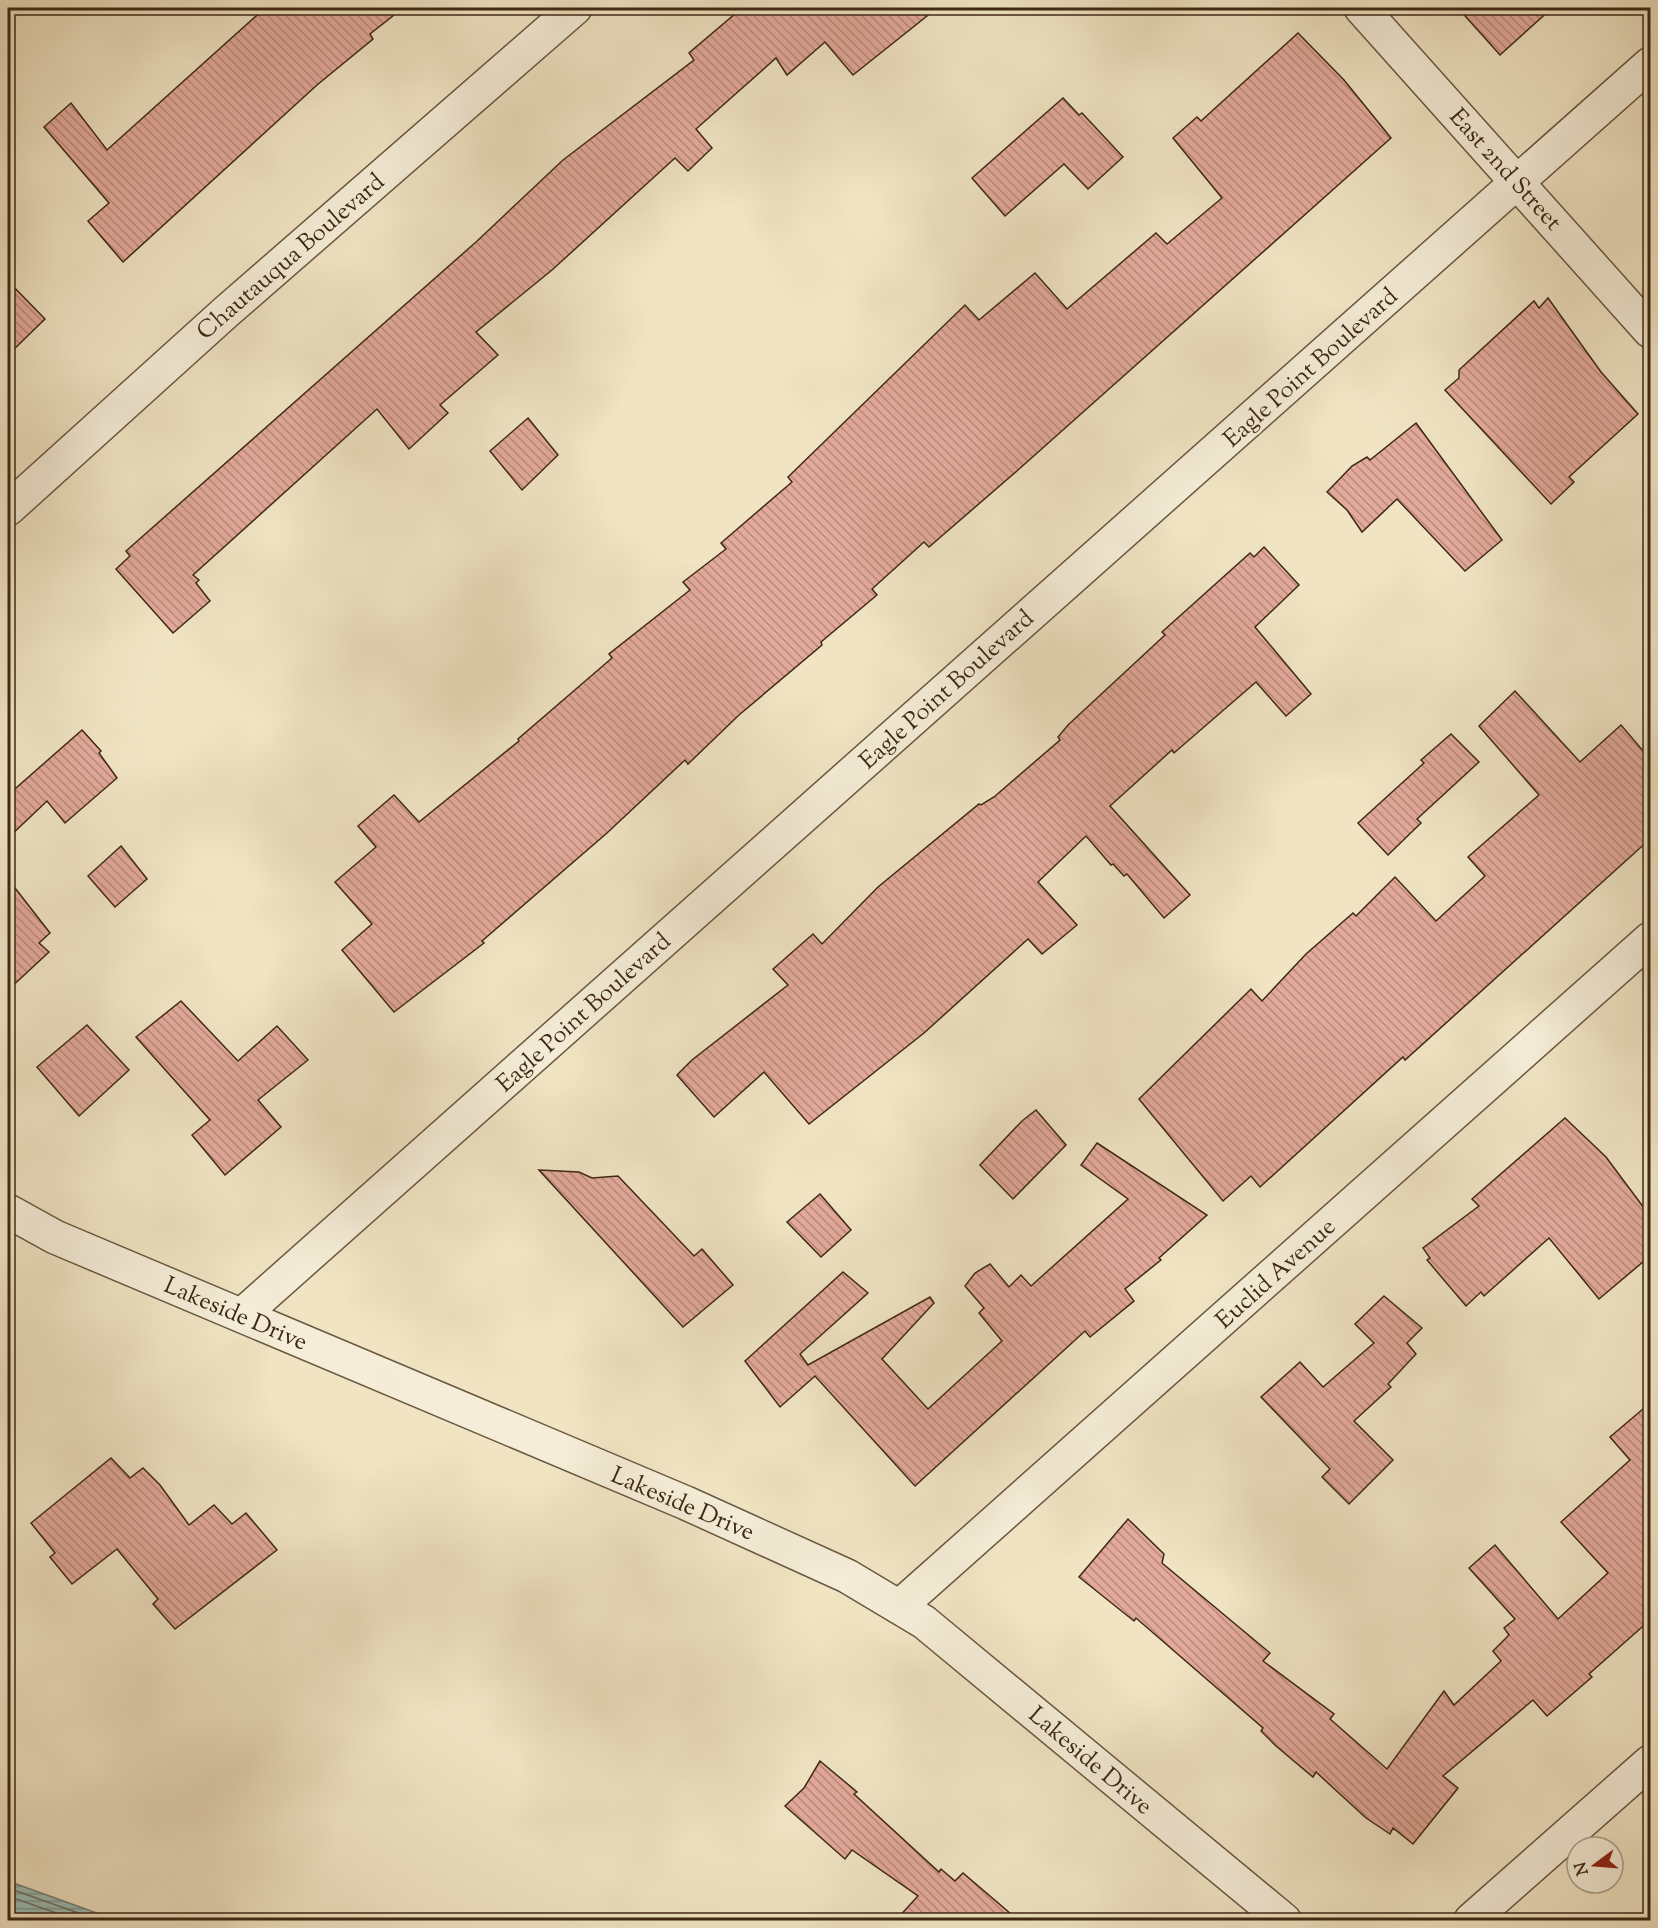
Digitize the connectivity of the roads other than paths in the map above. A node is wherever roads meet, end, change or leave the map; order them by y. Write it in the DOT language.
graph roads {
  1 [pos="575,8"];
  2 [pos="1361,8"];
  3 [pos="1650,64"];
  4 [pos="1517,183"];
  5 [pos="1650,331"];
  6 [pos="8,509"];
  7 [pos="1650,939"];
  8 [pos="8,1211"];
  9 [pos="242,1315"];
  10 [pos="899,1607"];
  11 [pos="1650,1762"];
  12 [pos="1284,1920"];
  13 [pos="1471,1920"];
  1 -- 6 [label="street, Chautauqua Boulevard"];
  2 -- 4 [label="street, East 2nd Street"];
  3 -- 4 [label="street, Eagle Point Boulevard"];
  4 -- 5 [label="street, East 2nd Street"];
  4 -- 9 [label="street, Eagle Point Boulevard"];
  7 -- 10 [label="street, Euclid Avenue"];
  8 -- 9 [label="street, Lakeside Drive"];
  9 -- 10 [label="street, Lakeside Drive"];
  10 -- 12 [label="street, Lakeside Drive"];
  11 -- 13 [label="street"];
}
